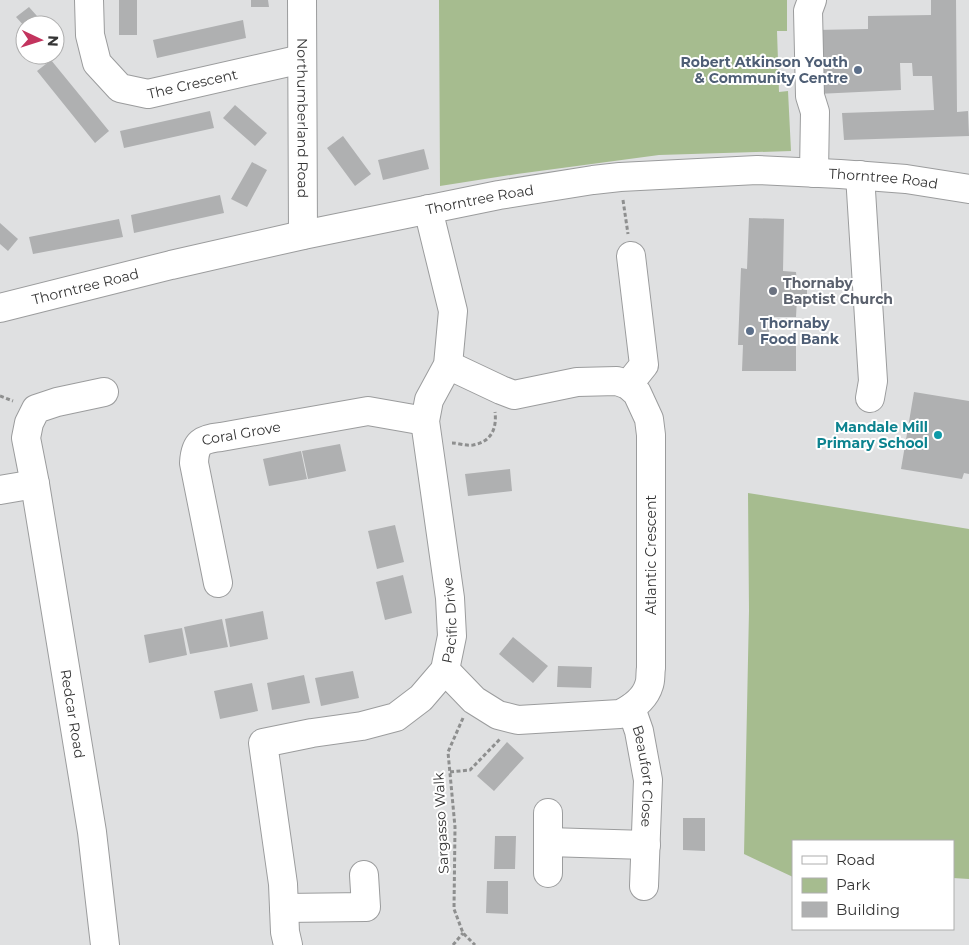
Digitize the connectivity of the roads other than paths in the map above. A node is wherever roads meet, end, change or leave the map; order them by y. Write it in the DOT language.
graph roads {
  1 [pos="89,0"];
  2 [pos="302,0"];
  3 [pos="812,0"];
  4 [pos="302,59"];
  5 [pos="814,172"];
  6 [pos="860,175"];
  7 [pos="969,189"];
  8 [pos="428,208"];
  9 [pos="303,235"];
  10 [pos="631,256"];
  11 [pos="0,308"];
  12 [pos="448,365"];
  13 [pos="628,385"];
  14 [pos="104,392"];
  15 [pos="870,398"];
  16 [pos="427,430"];
  17 [pos="34,484"];
  18 [pos="0,490"];
  19 [pos="218,583"];
  20 [pos="445,670"];
  21 [pos="631,708"];
  22 [pos="548,813"];
  23 [pos="548,842"];
  24 [pos="646,845"];
  25 [pos="548,873"];
  26 [pos="364,875"];
  27 [pos="644,886"];
  28 [pos="284,908"];
  29 [pos="105,945"];
  30 [pos="288,945"];
  1 -- 4 [label="street, The Crescent"];
  2 -- 4 [label="street, Northumberland Road"];
  3 -- 5 [label="street"];
  4 -- 9 [label="street, Northumberland Road"];
  5 -- 6 [label="street, Thorntree Road"];
  5 -- 8 [label="street, Thorntree Road"];
  6 -- 7 [label="street, Thorntree Road"];
  6 -- 15 [label="street"];
  8 -- 9 [label="street, Thorntree Road"];
  8 -- 12 [label="street, Pacific Drive"];
  9 -- 11 [label="street, Thorntree Road"];
  10 -- 13 [label="street"];
  12 -- 13 [label="street"];
  12 -- 16 [label="street, Pacific Drive"];
  13 -- 21 [label="street, Atlantic Crescent"];
  14 -- 17 [label="street, Redcar Road"];
  16 -- 19 [label="street, Coral Grove"];
  16 -- 20 [label="street, Pacific Drive"];
  17 -- 18 [label="street"];
  17 -- 29 [label="street, Redcar Road"];
  20 -- 21 [label="street"];
  20 -- 28 [label="street, Pacific Drive"];
  21 -- 24 [label="street, Beaufort Close"];
  22 -- 23 [label="street"];
  23 -- 24 [label="street, Beaufort Close"];
  23 -- 25 [label="street"];
  24 -- 27 [label="street, Beaufort Close"];
  26 -- 28 [label="street"];
  28 -- 30 [label="street, Pacific Drive"];
}
